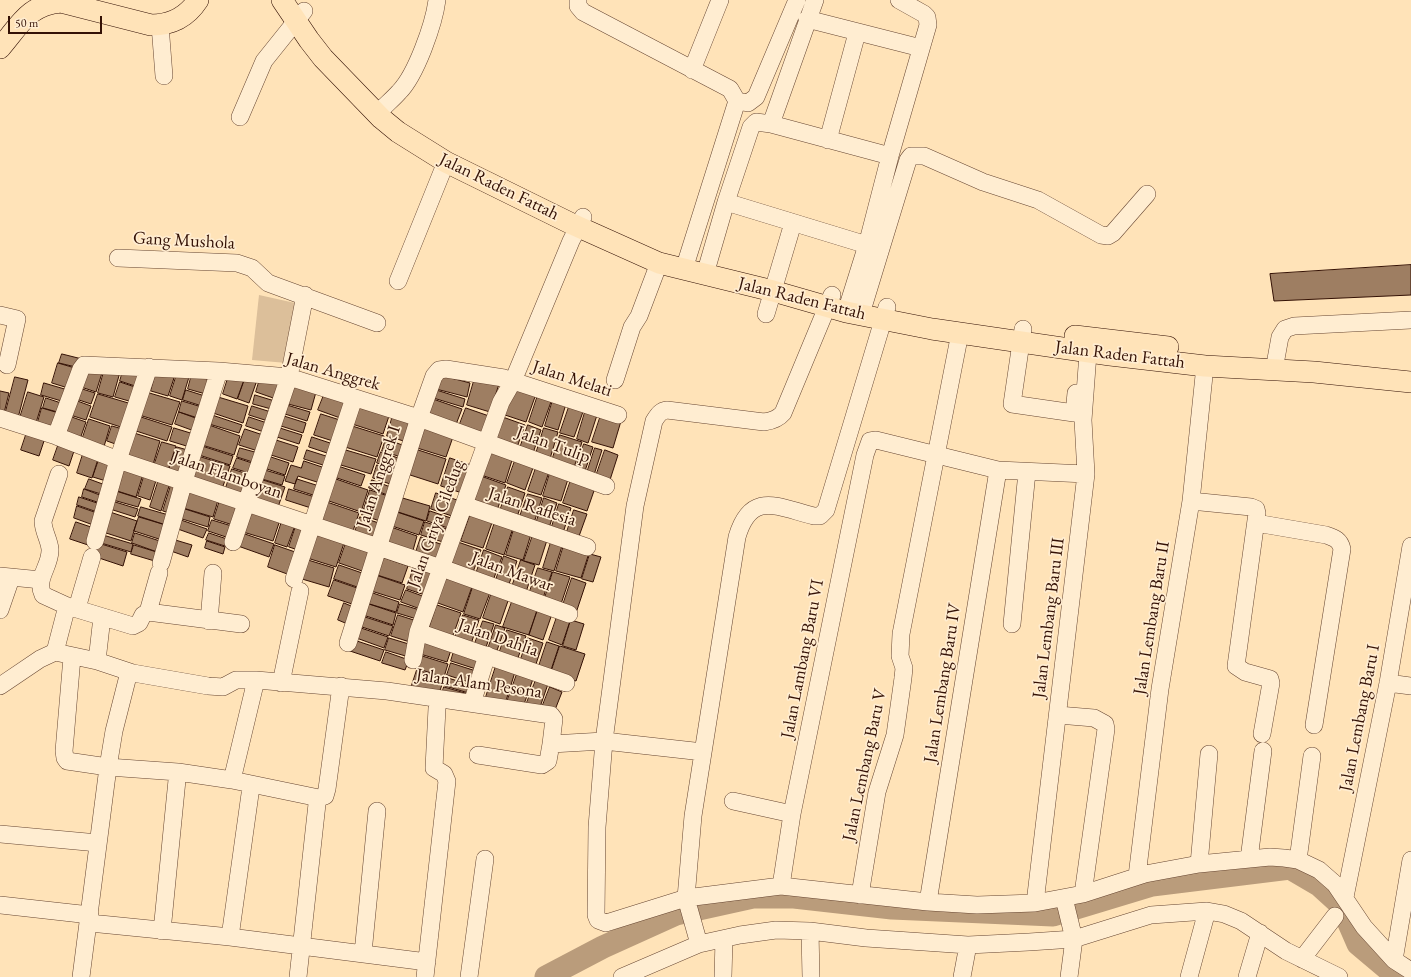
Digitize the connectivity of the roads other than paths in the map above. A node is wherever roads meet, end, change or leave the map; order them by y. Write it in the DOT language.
graph roads {
  1 [pos="198,0"];
  2 [pos="282,0"];
  3 [pos="436,0"];
  4 [pos="578,0"];
  5 [pos="720,0"];
  6 [pos="797,0"];
  7 [pos="815,0"];
  8 [pos="899,0"];
  9 [pos="37,4"];
  10 [pos="298,10"];
  11 [pos="807,19"];
  12 [pos="160,25"];
  13 [pos="857,33"];
  14 [pos="0,48"];
  15 [pos="921,48"];
  16 [pos="692,70"];
  17 [pos="164,76"];
  18 [pos="737,101"];
  19 [pos="381,109"];
  20 [pos="240,117"];
  21 [pos="771,124"];
  22 [pos="828,140"];
  23 [pos="890,156"];
  24 [pos="446,162"];
  25 [pos="1147,194"];
  26 [pos="726,202"];
  27 [pos="578,220"];
  28 [pos="793,223"];
  29 [pos="867,245"];
  30 [pos="118,258"];
  31 [pos="659,262"];
  32 [pos="685,263"];
  33 [pos="708,264"];
  34 [pos="398,281"];
  35 [pos="775,286"];
  36 [pos="304,295"];
  37 [pos="844,304"];
  38 [pos="766,314"];
  39 [pos="886,314"];
  40 [pos="0,315"];
  41 [pos="1411,320"];
  42 [pos="377,323"];
  43 [pos="960,333"];
  44 [pos="1022,336"];
  45 [pos="1085,345"];
  46 [pos="1276,359"];
  47 [pos="7,365"];
  48 [pos="1204,366"];
  49 [pos="149,367"];
  50 [pos="1411,370"];
  51 [pos="219,371"];
  52 [pos="289,377"];
  53 [pos="508,380"];
  54 [pos="615,380"];
  55 [pos="1411,382"];
  56 [pos="354,398"];
  57 [pos="618,415"];
  58 [pos="0,418"];
  59 [pos="419,418"];
  60 [pos="56,436"];
  61 [pos="487,443"];
  62 [pos="937,455"];
  63 [pos="118,460"];
  64 [pos="998,470"];
  65 [pos="1027,472"];
  66 [pos="59,474"];
  67 [pos="1086,474"];
  68 [pos="184,481"];
  69 [pos="606,486"];
  70 [pos="1191,501"];
  71 [pos="246,502"];
  72 [pos="464,505"];
  73 [pos="1256,523"];
  74 [pos="311,524"];
  75 [pos="233,542"];
  76 [pos="1411,546"];
  77 [pos="378,547"];
  78 [pos="587,547"];
  79 [pos="442,569"];
  80 [pos="214,573"];
  81 [pos="5,577"];
  82 [pos="41,580"];
  83 [pos="72,607"];
  84 [pos="0,610"];
  85 [pos="148,612"];
  86 [pos="569,614"];
  87 [pos="102,617"];
  88 [pos="209,621"];
  89 [pos="241,624"];
  90 [pos="1012,624"];
  91 [pos="418,632"];
  92 [pos="348,643"];
  93 [pos="55,652"];
  94 [pos="487,656"];
  95 [pos="72,657"];
  96 [pos="414,660"];
  97 [pos="97,661"];
  98 [pos="129,672"];
  99 [pos="256,680"];
  100 [pos="566,682"];
  101 [pos="281,683"];
  102 [pos="1388,683"];
  103 [pos="0,686"];
  104 [pos="341,686"];
  105 [pos="1411,686"];
  106 [pos="474,697"];
  107 [pos="436,708"];
  108 [pos="1058,715"];
  109 [pos="1314,725"];
  110 [pos="1262,734"];
  111 [pos="604,741"];
  112 [pos="551,744"];
  113 [pos="1263,751"];
  114 [pos="703,752"];
  115 [pos="1209,754"];
  116 [pos="478,756"];
  117 [pos="1312,756"];
  118 [pos="108,771"];
  119 [pos="177,780"];
  120 [pos="232,780"];
  121 [pos="250,794"];
  122 [pos="733,801"];
  123 [pos="317,804"];
  124 [pos="377,810"];
  125 [pos="792,814"];
  126 [pos="0,834"];
  127 [pos="98,843"];
  128 [pos="485,859"];
  129 [pos="1249,859"];
  130 [pos="1298,860"];
  131 [pos="1411,860"];
  132 [pos="1199,864"];
  133 [pos="1137,876"];
  134 [pos="781,886"];
  135 [pos="1083,894"];
  136 [pos="860,896"];
  137 [pos="1345,897"];
  138 [pos="928,902"];
  139 [pos="1035,903"];
  140 [pos="1065,903"];
  141 [pos="0,905"];
  142 [pos="688,906"];
  143 [pos="1207,911"];
  144 [pos="1335,916"];
  145 [pos="90,919"];
  146 [pos="162,930"];
  147 [pos="810,931"];
  148 [pos="1260,933"];
  149 [pos="1073,934"];
  150 [pos="230,937"];
  151 [pos="724,938"];
  152 [pos="699,944"];
  153 [pos="968,945"];
  154 [pos="301,946"];
  155 [pos="363,953"];
  156 [pos="1302,959"];
  157 [pos="1394,960"];
  158 [pos="426,969"];
  159 [pos="1411,971"];
  160 [pos="81,977"];
  161 [pos="298,977"];
  162 [pos="469,977"];
  163 [pos="622,977"];
  164 [pos="724,977"];
  165 [pos="811,977"];
  166 [pos="962,977"];
  167 [pos="1069,977"];
  168 [pos="1189,977"];
  169 [pos="1247,977"];
  170 [pos="1339,977"];
  1 -- 12 [label="main road"];
  2 -- 10 [label="main road, Jalan Raden Fattah"];
  3 -- 19 [label="street"];
  4 -- 16 [label="street"];
  5 -- 16 [label="street"];
  6 -- 18 [label="street"];
  7 -- 11 [label="street"];
  8 -- 15 [label="street"];
  9 -- 12 [label="main road"];
  9 -- 14 [label="main road"];
  10 -- 19 [label="main road, Jalan Raden Fattah"];
  10 -- 20 [label="street"];
  11 -- 13 [label="street"];
  11 -- 21 [label="street"];
  12 -- 17 [label="street"];
  13 -- 15 [label="street"];
  13 -- 22 [label="street"];
  15 -- 23 [label="street"];
  16 -- 18 [label="street"];
  18 -- 32 [label="street"];
  19 -- 24 [label="main road, Jalan Raden Fattah"];
  19 -- 27 [label="main road, Jalan Raden Fattah"];
  21 -- 22 [label="street"];
  21 -- 26 [label="street"];
  22 -- 23 [label="street"];
  23 -- 29 [label="street"];
  24 -- 27 [label="main road, Jalan Raden Fattah"];
  24 -- 34 [label="street"];
  25 -- 37 [label="street"];
  26 -- 28 [label="street"];
  26 -- 33 [label="street"];
  27 -- 31 [label="main road, Jalan Raden Fattah"];
  27 -- 32 [label="main road, Jalan Raden Fattah"];
  27 -- 53 [label="street, Jalan Griya Ciledug"];
  28 -- 29 [label="street"];
  28 -- 35 [label="street"];
  29 -- 37 [label="street"];
  30 -- 36 [label="street, Gang Mushola"];
  31 -- 32 [label="main road, Jalan Raden Fattah"];
  31 -- 54 [label="street"];
  32 -- 33 [label="main road, Jalan Raden Fattah"];
  32 -- 35 [label="main road, Jalan Raden Fattah"];
  33 -- 35 [label="main road, Jalan Raden Fattah"];
  35 -- 37 [label="main road, Jalan Raden Fattah"];
  35 -- 38 [label="street"];
  36 -- 42 [label="street, Gang Mushola"];
  36 -- 52 [label="street"];
  37 -- 39 [label="main road, Jalan Raden Fattah"];
  37 -- 111 [label="street"];
  39 -- 43 [label="main road, Jalan Raden Fattah"];
  39 -- 44 [label="main road, Jalan Raden Fattah"];
  39 -- 114 [label="street"];
  40 -- 47 [label="street"];
  41 -- 46 [label="street"];
  43 -- 44 [label="main road, Jalan Raden Fattah"];
  43 -- 62 [label="street, Jalan Lembang Baru V"];
  44 -- 45 [label="main road, Jalan Raden Fattah"];
  44 -- 45 [label="street"];
  45 -- 46 [label="main road, Jalan Raden Fattah"];
  45 -- 48 [label="main road, Jalan Raden Fattah"];
  45 -- 67 [label="street, Jalan Lembang Baru III"];
  46 -- 50 [label="main road, Jalan Raden Fattah"];
  48 -- 55 [label="main road, Jalan Raden Fattah"];
  48 -- 70 [label="street, Jalan Lembang Baru II"];
  49 -- 51 [label="street, Jalan Anggrek"];
  49 -- 60 [label="street, Jalan Anggrek"];
  49 -- 63 [label="street"];
  51 -- 52 [label="street, Jalan Anggrek"];
  51 -- 68 [label="street"];
  52 -- 56 [label="street, Jalan Anggrek"];
  52 -- 71 [label="street"];
  53 -- 57 [label="street, Jalan Melati"];
  53 -- 59 [label="street"];
  53 -- 61 [label="street, Jalan Griya Ciledug"];
  56 -- 59 [label="street, Jalan Anggrek"];
  56 -- 74 [label="street"];
  58 -- 60 [label="street, Jalan Flamboyan"];
  59 -- 61 [label="street, Jalan Anggrek"];
  59 -- 77 [label="street, Jalan Anggrek I"];
  60 -- 63 [label="street, Jalan Flamboyan"];
  61 -- 69 [label="street, Jalan Tulip"];
  61 -- 72 [label="street, Jalan Griya Ciledug"];
  62 -- 64 [label="street"];
  62 -- 125 [label="street, Jalan Lambang Baru VI"];
  62 -- 136 [label="street, Jalan Lembang Baru V"];
  63 -- 68 [label="street, Jalan Flamboyan"];
  63 -- 83 [label="street"];
  64 -- 65 [label="street"];
  64 -- 138 [label="street, Jalan Lembang Baru IV"];
  65 -- 67 [label="street"];
  65 -- 90 [label="street"];
  66 -- 82 [label="street"];
  67 -- 108 [label="street, Jalan Lembang Baru III"];
  68 -- 71 [label="street, Jalan Flamboyan"];
  68 -- 85 [label="street"];
  70 -- 73 [label="street"];
  70 -- 133 [label="street, Jalan Lembang Baru II"];
  71 -- 74 [label="street, Jalan Flamboyan"];
  71 -- 75 [label="street"];
  72 -- 78 [label="street, Jalan Raflesia"];
  72 -- 79 [label="street, Jalan Griya Ciledug"];
  73 -- 109 [label="street"];
  73 -- 110 [label="street"];
  74 -- 77 [label="street, Jalan Flamboyan"];
  74 -- 101 [label="street"];
  76 -- 102 [label="street, Jalan Lembang Baru I"];
  77 -- 79 [label="street, Jalan Flamboyan"];
  77 -- 92 [label="street, Jalan Anggrek I"];
  79 -- 86 [label="street, Jalan Mawar"];
  79 -- 91 [label="street, Jalan Griya Ciledug"];
  80 -- 88 [label="street"];
  81 -- 82 [label="street"];
  81 -- 84 [label="street"];
  82 -- 83 [label="street"];
  83 -- 87 [label="street"];
  83 -- 93 [label="street"];
  85 -- 87 [label="street"];
  85 -- 88 [label="street"];
  87 -- 97 [label="street"];
  88 -- 89 [label="street"];
  91 -- 94 [label="street, Jalan Dahlia"];
  91 -- 96 [label="street, Jalan Griya Ciledug"];
  93 -- 95 [label="street, Jalan Alam Pesona"];
  93 -- 103 [label="street"];
  94 -- 100 [label="street, Jalan Dahlia"];
  94 -- 106 [label="street"];
  95 -- 97 [label="street, Jalan Alam Pesona"];
  95 -- 118 [label="street"];
  97 -- 98 [label="street, Jalan Alam Pesona"];
  98 -- 99 [label="street, Jalan Alam Pesona"];
  98 -- 118 [label="street"];
  99 -- 101 [label="street, Jalan Alam Pesona"];
  99 -- 120 [label="street"];
  101 -- 104 [label="street, Jalan Alam Pesona"];
  102 -- 105 [label="street"];
  102 -- 137 [label="street, Jalan Lembang Baru I"];
  104 -- 112 [label="street, Jalan Alam Pesona"];
  104 -- 120 [label="street"];
  107 -- 158 [label="street"];
  108 -- 135 [label="street"];
  108 -- 139 [label="street, Jalan Lembang Baru III"];
  111 -- 112 [label="street"];
  111 -- 114 [label="street"];
  111 -- 142 [label="street"];
  112 -- 116 [label="street"];
  113 -- 129 [label="street"];
  114 -- 142 [label="street"];
  115 -- 132 [label="street"];
  117 -- 130 [label="street"];
  118 -- 120 [label="street"];
  118 -- 127 [label="street"];
  119 -- 146 [label="street"];
  121 -- 150 [label="street"];
  122 -- 125 [label="street"];
  123 -- 154 [label="street"];
  124 -- 155 [label="street"];
  125 -- 134 [label="street, Jalan Lambang Baru VI"];
  126 -- 127 [label="street"];
  127 -- 145 [label="street"];
  128 -- 162 [label="street"];
  129 -- 130 [label="street"];
  129 -- 132 [label="street"];
  130 -- 137 [label="street"];
  131 -- 157 [label="street"];
  132 -- 133 [label="street"];
  133 -- 135 [label="street"];
  134 -- 136 [label="street"];
  134 -- 142 [label="street"];
  135 -- 140 [label="street"];
  136 -- 138 [label="street"];
  137 -- 157 [label="street"];
  138 -- 139 [label="street"];
  139 -- 140 [label="street"];
  140 -- 149 [label="street"];
  141 -- 145 [label="street"];
  142 -- 152 [label="street"];
  143 -- 148 [label="street"];
  143 -- 149 [label="street"];
  143 -- 168 [label="street"];
  144 -- 156 [label="street"];
  145 -- 146 [label="street"];
  145 -- 160 [label="street"];
  146 -- 150 [label="street"];
  147 -- 151 [label="street"];
  147 -- 153 [label="street"];
  147 -- 165 [label="street"];
  148 -- 156 [label="street"];
  148 -- 169 [label="street"];
  149 -- 153 [label="street"];
  149 -- 167 [label="street"];
  150 -- 154 [label="street"];
  151 -- 152 [label="street"];
  151 -- 164 [label="street"];
  152 -- 163 [label="street"];
  153 -- 166 [label="street"];
  154 -- 155 [label="street"];
  154 -- 161 [label="street"];
  155 -- 158 [label="street"];
  156 -- 170 [label="street"];
  157 -- 159 [label="street"];
}
